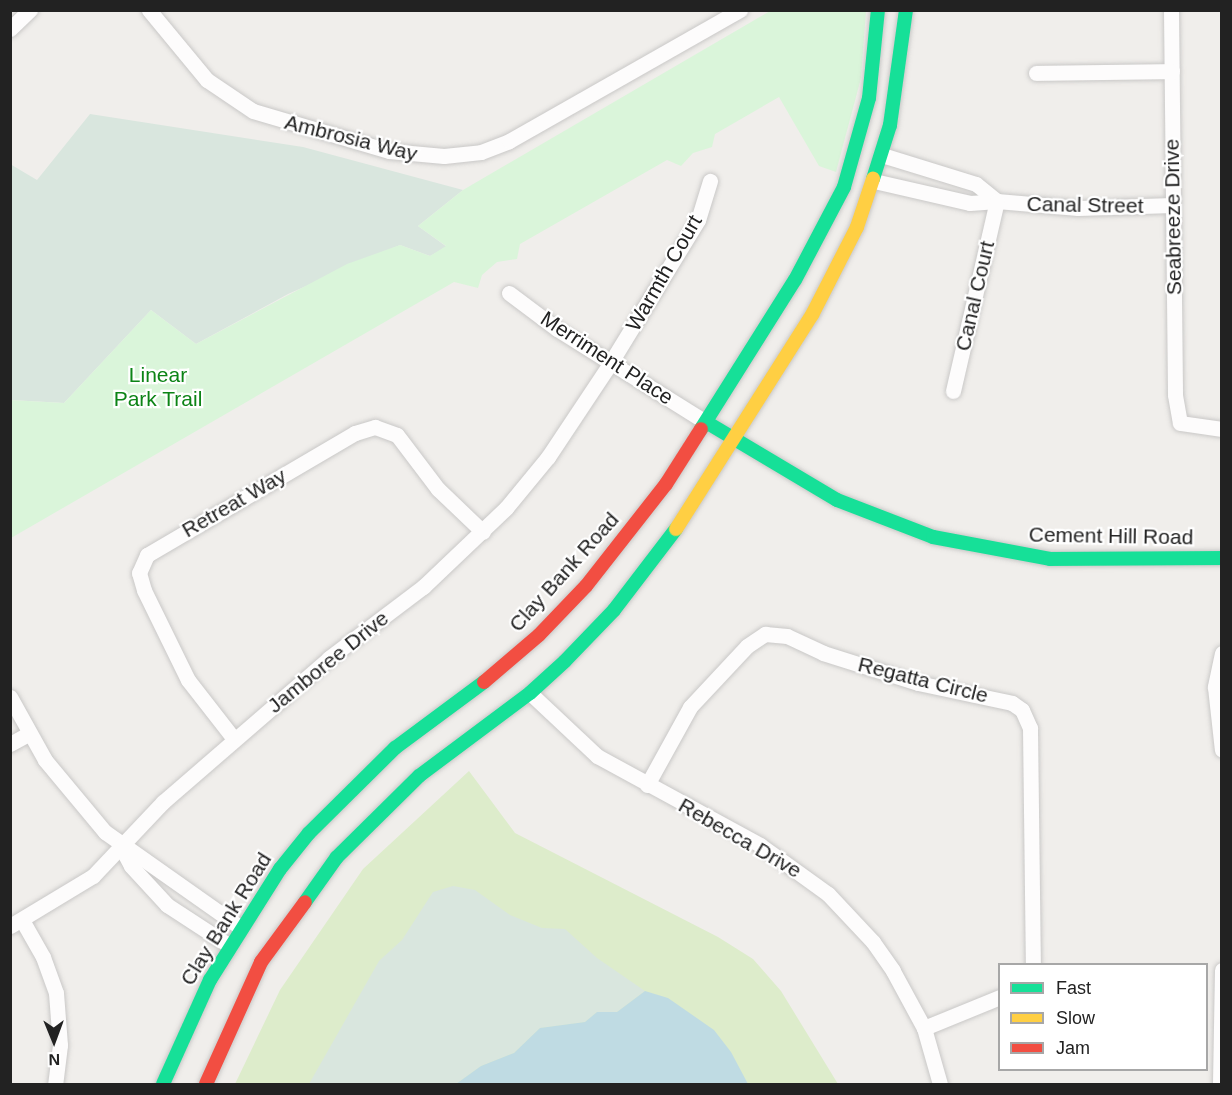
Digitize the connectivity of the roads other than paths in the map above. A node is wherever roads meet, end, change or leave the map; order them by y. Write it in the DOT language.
graph roads {
  1 [pos="30,10"];
  2 [pos="149,10"];
  3 [pos="740,10"];
  4 [pos="878,10"];
  5 [pos="906,10"];
  6 [pos="1171,10"];
  7 [pos="10,28"];
  8 [pos="1172,71"];
  9 [pos="1036,72"];
  10 [pos="882,155"];
  11 [pos="710,181"];
  12 [pos="874,181"];
  13 [pos="997,201"];
  14 [pos="1173,205"];
  15 [pos="509,293"];
  16 [pos="611,362"];
  17 [pos="953,391"];
  18 [pos="706,422"];
  19 [pos="1221,429"];
  20 [pos="735,440"];
  21 [pos="483,532"];
  22 [pos="1221,558"];
  23 [pos="1221,653"];
  24 [pos="530,693"];
  25 [pos="10,697"];
  26 [pos="28,734"];
  27 [pos="234,739"];
  28 [pos="10,744"];
  29 [pos="1221,750"];
  30 [pos="646,785"];
  31 [pos="121,847"];
  32 [pos="16,923"];
  33 [pos="241,928"];
  34 [pos="230,946"];
  35 [pos="1033,963"];
  36 [pos="1221,970"];
  37 [pos="998,997"];
  38 [pos="924,1029"];
  39 [pos="55,1084"];
  40 [pos="163,1084"];
  41 [pos="206,1084"];
  42 [pos="940,1084"];
  43 [pos="1220,1084"];
  1 -- 7 [label="street"];
  2 -- 3 [label="street, Ambrosia Way"];
  4 -- 18 [label="street, Clay Bank Road"];
  5 -- 10 [label="street"];
  6 -- 8 [label="street, Seabreeze Drive"];
  8 -- 9 [label="street"];
  8 -- 14 [label="street, Seabreeze Drive"];
  10 -- 12 [label="street"];
  10 -- 13 [label="street, Canal Street"];
  11 -- 16 [label="street, Warmth Court"];
  12 -- 13 [label="street, Canal Street"];
  12 -- 20 [label="street"];
  13 -- 14 [label="street, Canal Street"];
  13 -- 17 [label="street, Canal Court"];
  14 -- 19 [label="street, Seabreeze Drive"];
  15 -- 16 [label="street, Merriment Place"];
  16 -- 18 [label="street, Merriment Place"];
  16 -- 21 [label="street, Jamboree Drive"];
  18 -- 20 [label="street, Cement Hill Road"];
  18 -- 33 [label="street, Clay Bank Road"];
  20 -- 22 [label="street, Cement Hill Road"];
  20 -- 24 [label="street"];
  21 -- 27 [label="street, Jamboree Drive"];
  21 -- 27 [label="street, Retreat Way"];
  23 -- 29 [label="street"];
  24 -- 30 [label="street, Rebecca Drive"];
  24 -- 41 [label="street"];
  25 -- 26 [label="street"];
  26 -- 28 [label="street"];
  26 -- 31 [label="street"];
  27 -- 31 [label="street, Jamboree Drive"];
  30 -- 35 [label="street, Regatta Circle"];
  30 -- 38 [label="street, Rebecca Drive"];
  31 -- 32 [label="street, Jamboree Drive"];
  31 -- 33 [label="street"];
  31 -- 34 [label="street"];
  32 -- 39 [label="street"];
  33 -- 34 [label="street, Clay Bank Road"];
  34 -- 40 [label="street, Clay Bank Road"];
  36 -- 43 [label="street"];
  37 -- 38 [label="street"];
  38 -- 42 [label="street, Rebecca Drive"];
}
